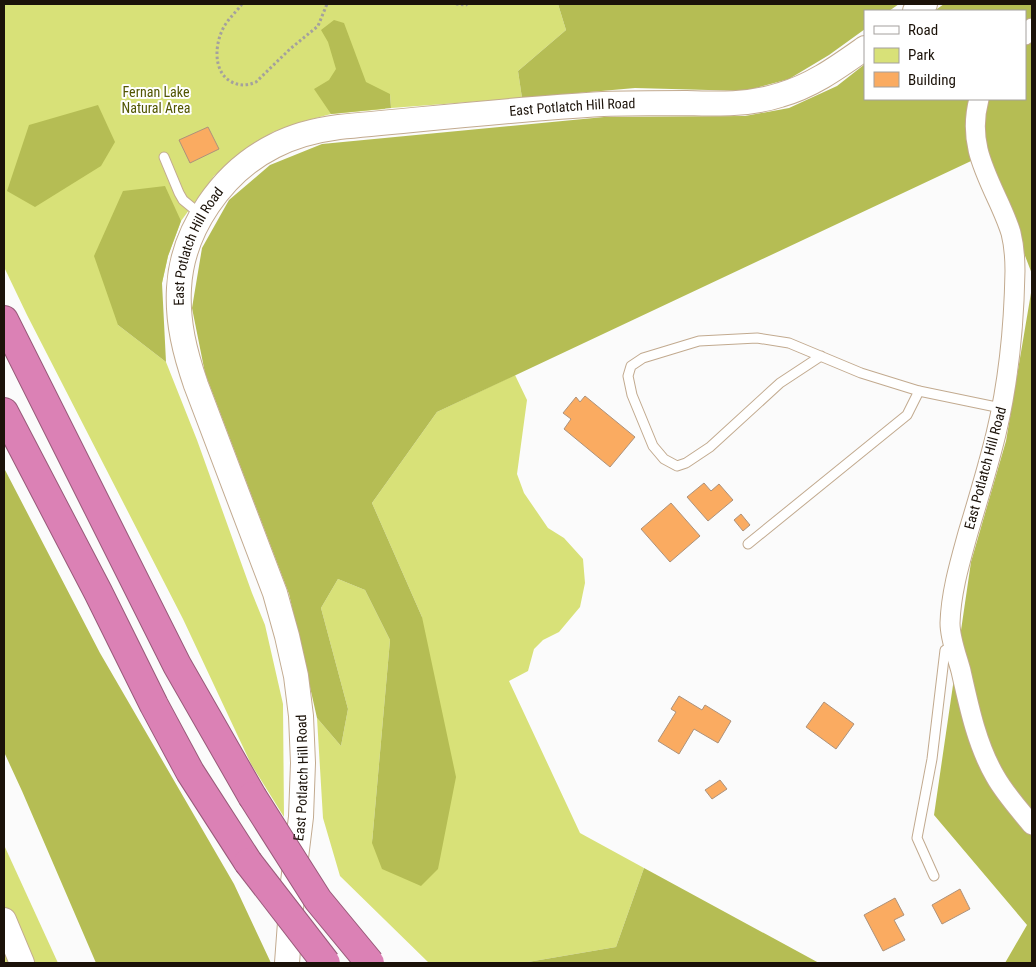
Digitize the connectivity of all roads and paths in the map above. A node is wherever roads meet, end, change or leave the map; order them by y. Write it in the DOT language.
graph roads {
  1 [pos="242,4"];
  2 [pos="327,4"];
  3 [pos="456,4"];
  4 [pos="467,4"];
  5 [pos="864,49"];
  6 [pos="979,100"];
  7 [pos="164,157"];
  8 [pos="201,215"];
  9 [pos="4,320"];
  10 [pos="821,356"];
  11 [pos="919,391"];
  12 [pos="1002,408"];
  13 [pos="4,412"];
  14 [pos="748,544"];
  15 [pos="954,646"];
  16 [pos="1032,825"];
  17 [pos="934,876"];
  18 [pos="4,920"];
  19 [pos="22,963"];
  20 [pos="287,963"];
  21 [pos="326,963"];
  22 [pos="370,963"];
  1 -- 2 [label="path"];
  3 -- 4 [label="path"];
  5 -- 8 [label="street, East Potlatch Hill Road"];
  6 -- 12 [label="street, East Potlatch Hill Road"];
  7 -- 8 [label="lane"];
  8 -- 20 [label="street, East Potlatch Hill Road"];
  9 -- 22 [label="highway, bridge"];
  10 -- 10 [label="lane"];
  10 -- 11 [label="lane"];
  11 -- 12 [label="lane"];
  11 -- 14 [label="lane"];
  12 -- 15 [label="street, East Potlatch Hill Road"];
  13 -- 21 [label="highway, bridge"];
  15 -- 16 [label="street, East Potlatch Hill Road"];
  15 -- 17 [label="lane"];
  18 -- 19 [label="street"];
}
